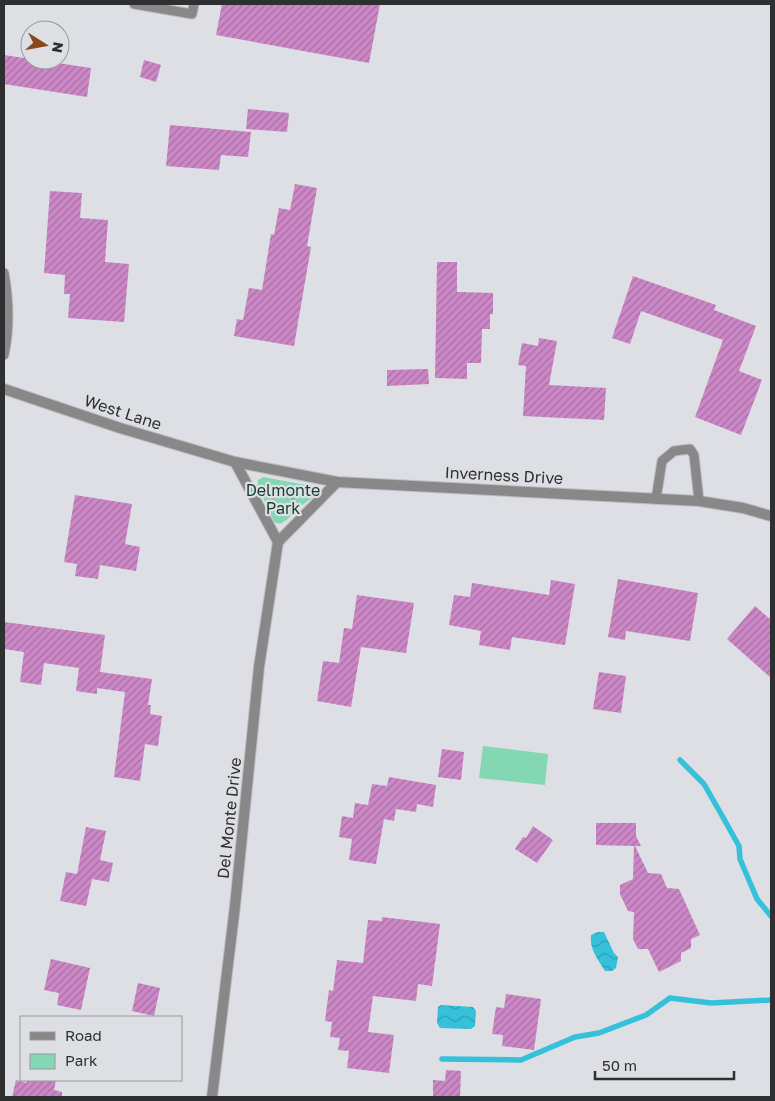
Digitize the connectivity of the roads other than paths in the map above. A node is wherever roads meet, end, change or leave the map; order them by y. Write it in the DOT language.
graph roads {
  1 [pos="134,4"];
  2 [pos="194,4"];
  3 [pos="4,272"];
  4 [pos="4,355"];
  5 [pos="4,389"];
  6 [pos="234,462"];
  7 [pos="338,482"];
  8 [pos="656,498"];
  9 [pos="699,501"];
  10 [pos="771,516"];
  11 [pos="278,542"];
  12 [pos="212,1097"];
  1 -- 2 [label="lane"];
  3 -- 4 [label="lane"];
  5 -- 6 [label="street, West Lane"];
  6 -- 7 [label="street, Inverness Drive"];
  6 -- 11 [label="street"];
  7 -- 8 [label="street, Inverness Drive"];
  7 -- 11 [label="street"];
  8 -- 9 [label="street, Inverness Drive"];
  8 -- 9 [label="lane"];
  9 -- 10 [label="street, Inverness Drive"];
  11 -- 12 [label="street, Del Monte Drive"];
}
